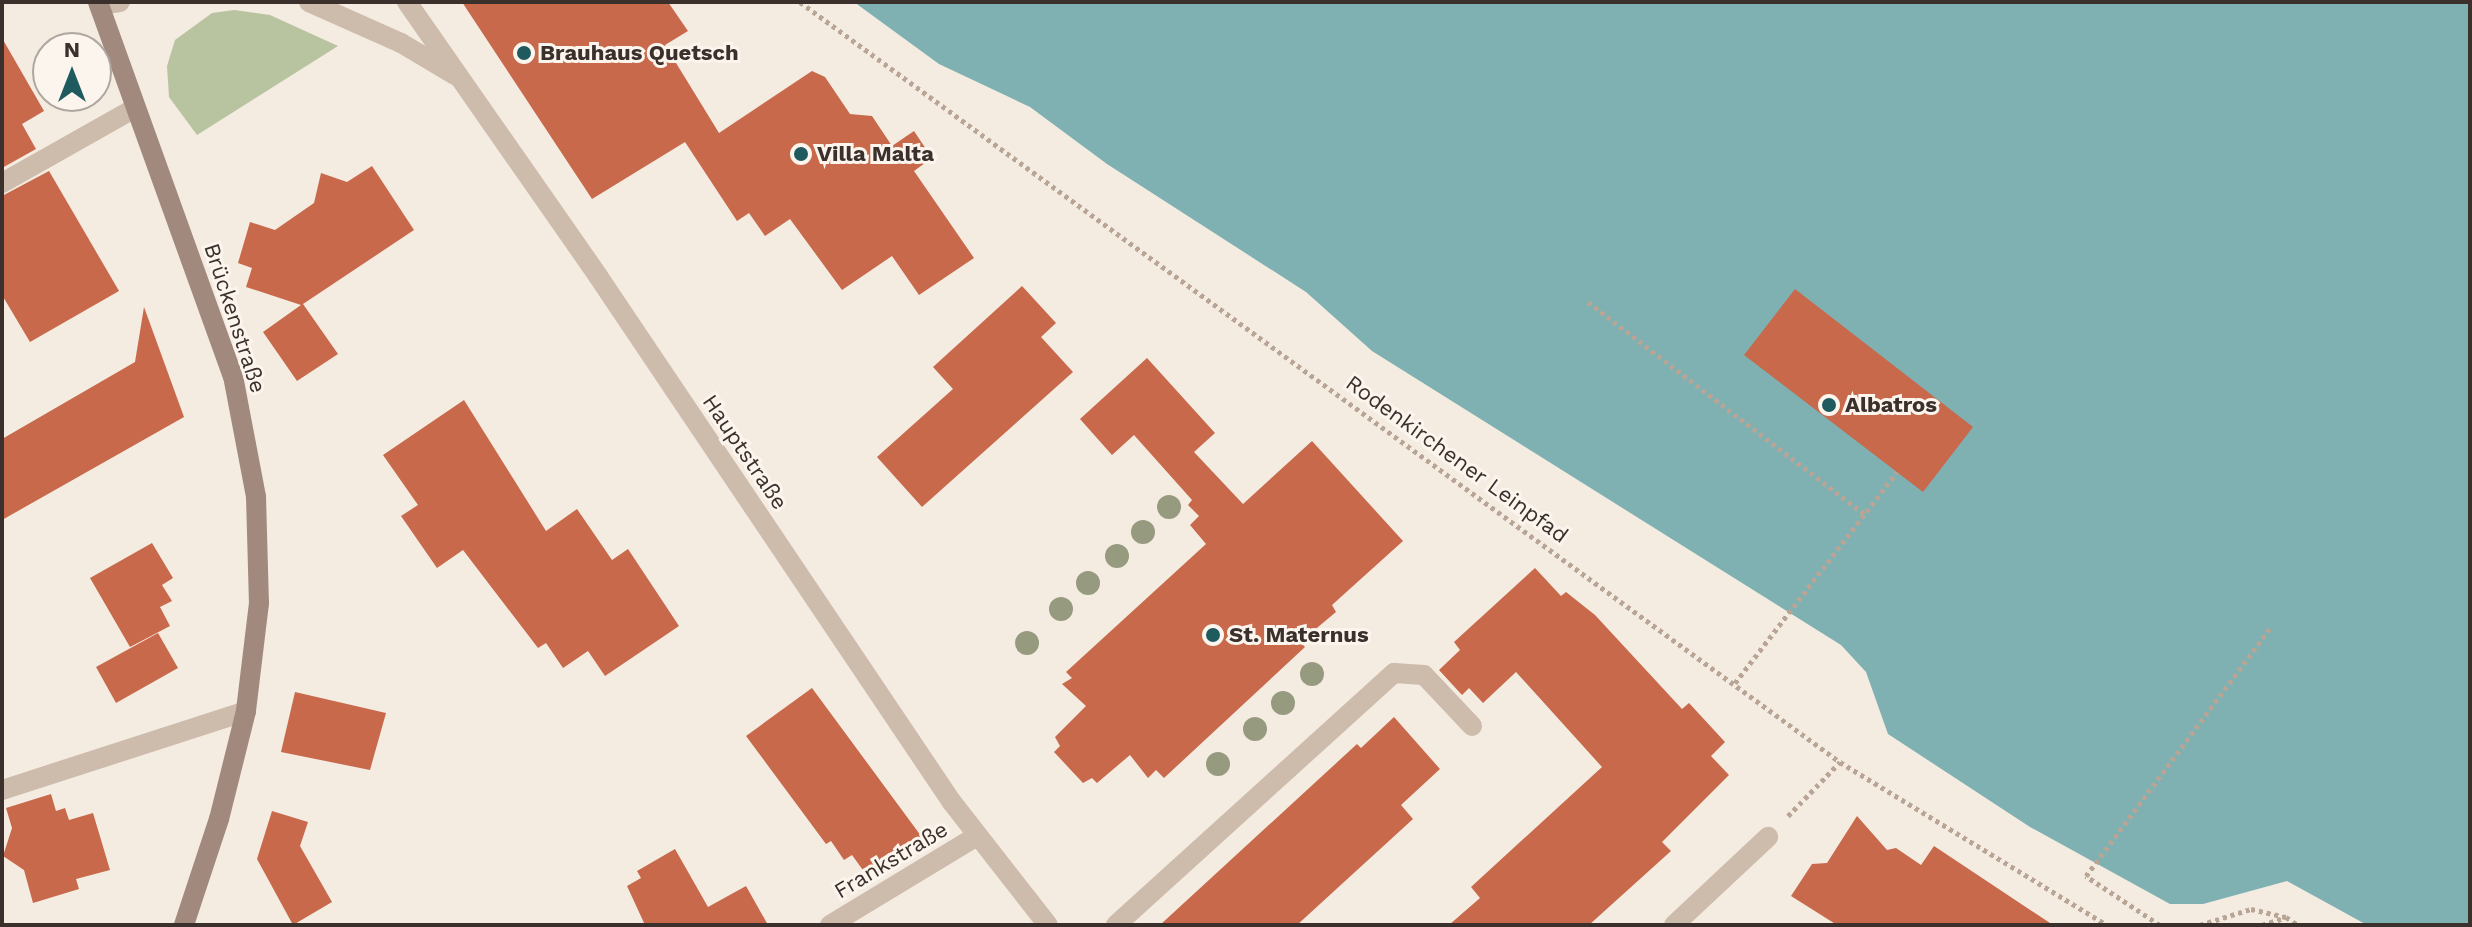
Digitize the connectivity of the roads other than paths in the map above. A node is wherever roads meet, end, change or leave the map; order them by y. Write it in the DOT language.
graph roads {
  1 [pos="120,2"];
  2 [pos="309,2"];
  3 [pos="407,2"];
  4 [pos="98,4"];
  5 [pos="464,81"];
  6 [pos="135,108"];
  7 [pos="2,183"];
  8 [pos="246,711"];
  9 [pos="1472,726"];
  10 [pos="2,790"];
  11 [pos="977,836"];
  12 [pos="1768,837"];
  13 [pos="184,925"];
  14 [pos="830,925"];
  15 [pos="1048,925"];
  16 [pos="1116,925"];
  17 [pos="1674,925"];
  1 -- 4 [label="street"];
  2 -- 5 [label="street"];
  3 -- 5 [label="street, Hauptstraße"];
  4 -- 6 [label="main road, Brückenstraße"];
  5 -- 11 [label="street, Hauptstraße"];
  6 -- 7 [label="street"];
  6 -- 8 [label="main road, Brückenstraße"];
  8 -- 10 [label="street"];
  8 -- 13 [label="main road, Brückenstraße"];
  9 -- 16 [label="street"];
  11 -- 14 [label="street, Frankstraße"];
  11 -- 15 [label="street, Hauptstraße"];
  12 -- 17 [label="street"];
}
